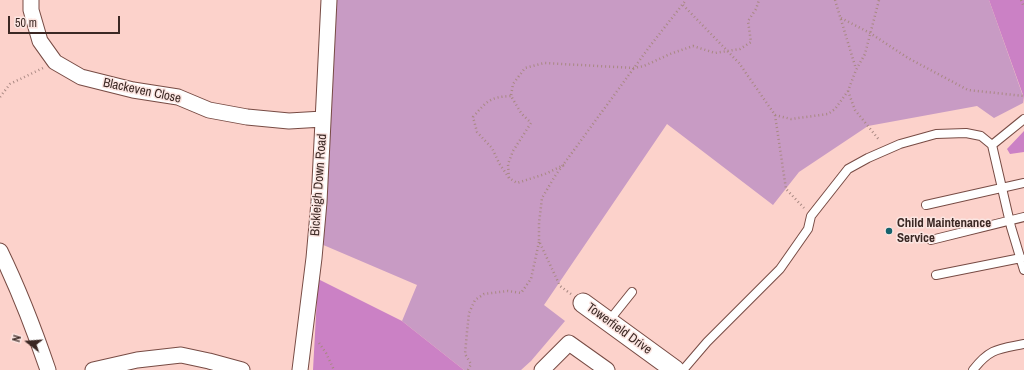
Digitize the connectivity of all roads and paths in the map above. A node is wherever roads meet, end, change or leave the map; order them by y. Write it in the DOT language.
graph roads {
  1 [pos="31,0"];
  2 [pos="329,0"];
  3 [pos="686,0"];
  4 [pos="759,0"];
  5 [pos="835,0"];
  6 [pos="879,0"];
  7 [pos="1021,0"];
  8 [pos="682,5"];
  9 [pos="1024,7"];
  10 [pos="841,18"];
  11 [pos="870,33"];
  12 [pos="727,51"];
  13 [pos="55,62"];
  14 [pos="634,68"];
  15 [pos="856,70"];
  16 [pos="848,91"];
  17 [pos="511,96"];
  18 [pos="1024,96"];
  19 [pos="0,98"];
  20 [pos="775,115"];
  21 [pos="323,119"];
  22 [pos="1024,119"];
  23 [pos="992,145"];
  24 [pos="887,150"];
  25 [pos="564,165"];
  26 [pos="509,178"];
  27 [pos="1024,183"];
  28 [pos="1002,188"];
  29 [pos="926,205"];
  30 [pos="811,216"];
  31 [pos="1024,217"];
  32 [pos="1010,220"];
  33 [pos="931,240"];
  34 [pos="539,241"];
  35 [pos="0,250"];
  36 [pos="1021,258"];
  37 [pos="1024,270"];
  38 [pos="936,275"];
  39 [pos="632,292"];
  40 [pos="582,303"];
  41 [pos="608,322"];
  42 [pos="305,329"];
  43 [pos="1024,344"];
  44 [pos="48,370"];
  45 [pos="93,370"];
  46 [pos="242,370"];
  47 [pos="300,370"];
  48 [pos="334,370"];
  49 [pos="468,370"];
  50 [pos="542,370"];
  51 [pos="607,370"];
  52 [pos="675,370"];
  53 [pos="683,370"];
  54 [pos="973,370"];
  1 -- 13 [label="street, Blackeven Close"];
  2 -- 21 [label="street, Bickleigh Down Road"];
  3 -- 8 [label="path"];
  4 -- 12 [label="path"];
  5 -- 10 [label="path"];
  6 -- 11 [label="path"];
  7 -- 9 [label="path"];
  8 -- 12 [label="path"];
  8 -- 14 [label="path"];
  10 -- 11 [label="path"];
  10 -- 15 [label="path"];
  11 -- 15 [label="path"];
  11 -- 18 [label="path"];
  12 -- 14 [label="path"];
  12 -- 20 [label="path"];
  13 -- 19 [label="path"];
  13 -- 21 [label="street, Blackeven Close"];
  14 -- 17 [label="path"];
  14 -- 25 [label="path"];
  15 -- 16 [label="path"];
  16 -- 20 [label="path"];
  16 -- 24 [label="path"];
  17 -- 26 [label="path"];
  17 -- 26 [label="path"];
  20 -- 30 [label="path"];
  21 -- 42 [label="street, Bickleigh Down Road"];
  22 -- 23 [label="lane"];
  23 -- 24 [label="lane"];
  23 -- 28 [label="lane"];
  24 -- 30 [label="lane"];
  25 -- 26 [label="path"];
  25 -- 34 [label="path"];
  27 -- 28 [label="lane"];
  28 -- 29 [label="lane"];
  28 -- 32 [label="lane"];
  30 -- 53 [label="lane"];
  31 -- 32 [label="lane"];
  32 -- 33 [label="lane"];
  32 -- 36 [label="lane"];
  34 -- 40 [label="path"];
  34 -- 49 [label="path"];
  35 -- 44 [label="street"];
  36 -- 37 [label="lane"];
  36 -- 38 [label="lane"];
  39 -- 41 [label="lane"];
  40 -- 41 [label="street, Towerfield Drive"];
  41 -- 52 [label="street, Towerfield Drive"];
  42 -- 47 [label="street, Bickleigh Down Road"];
  42 -- 48 [label="path"];
  43 -- 54 [label="lane"];
  45 -- 46 [label="street"];
  50 -- 51 [label="street"];
}
